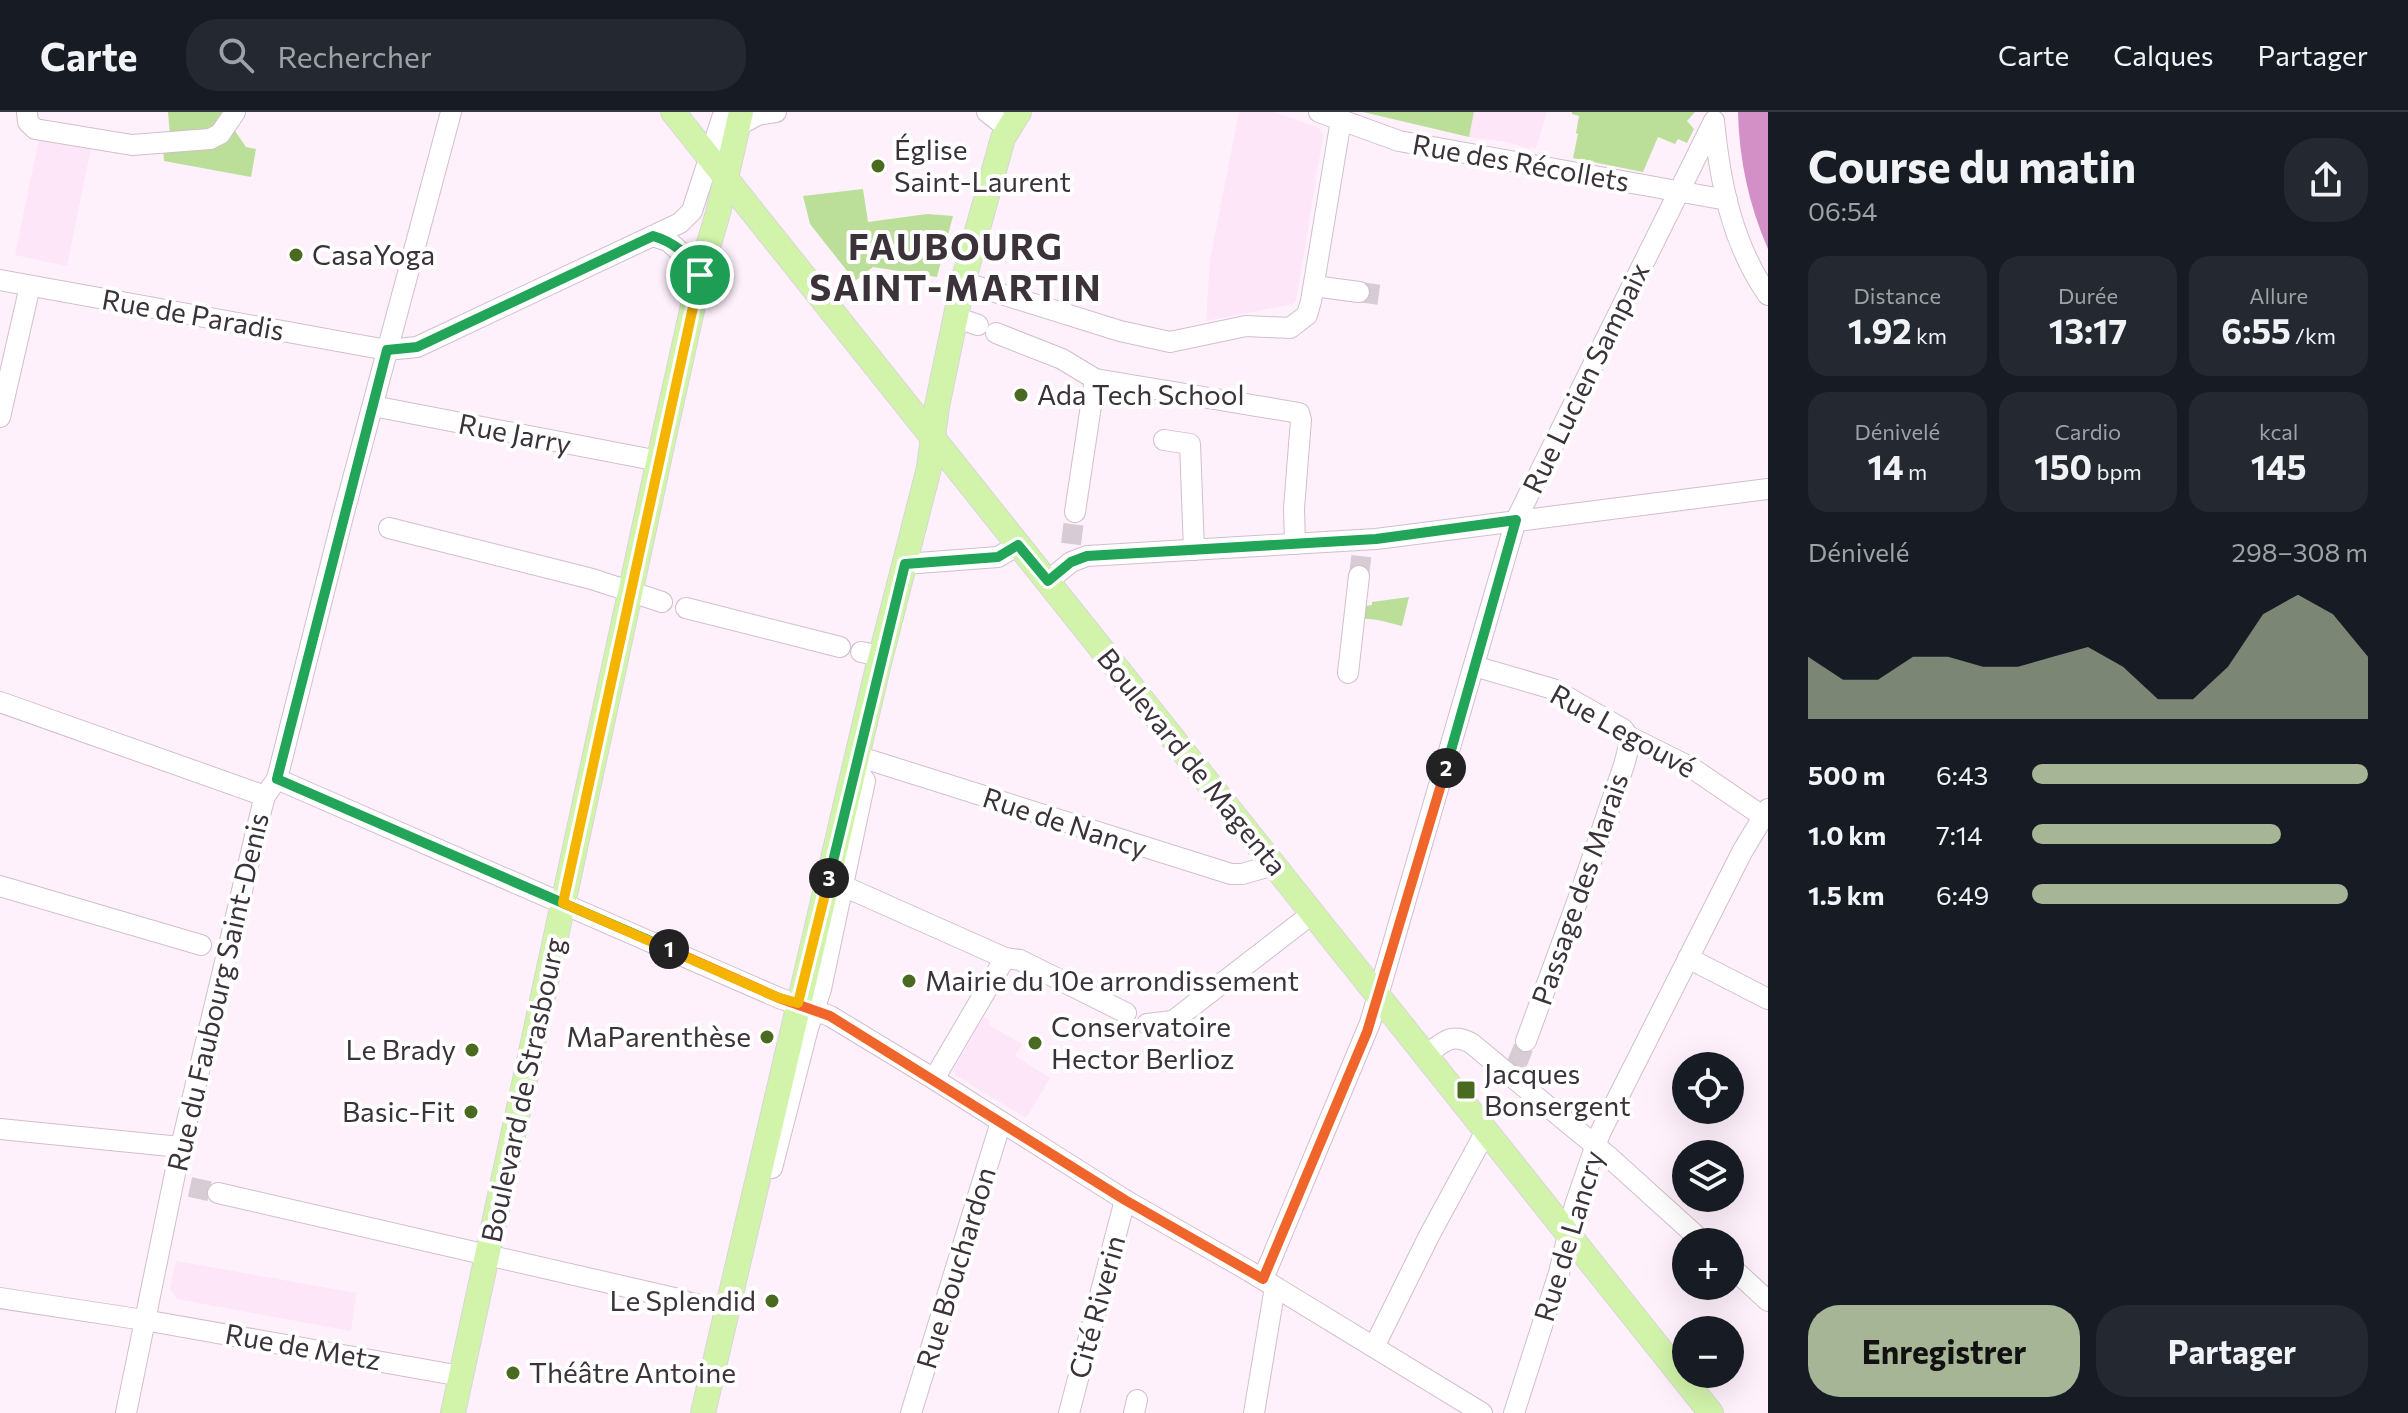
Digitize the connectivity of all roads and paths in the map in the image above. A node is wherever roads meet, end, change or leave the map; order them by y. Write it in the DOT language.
graph roads {
  1 [pos="27,112"];
  2 [pos="235,112"];
  3 [pos="451,112"];
  4 [pos="673,112"];
  5 [pos="776,112"];
  6 [pos="1319,112"];
  7 [pos="735,116"];
  8 [pos="1714,116"];
  9 [pos="1002,119"];
  10 [pos="1341,120"];
  11 [pos="710,158"];
  12 [pos="726,177"];
  13 [pos="1679,191"];
  14 [pos="1727,200"];
  15 [pos="653,236"];
  16 [pos="701,270"];
  17 [pos="0,280"];
  18 [pos="963,282"];
  19 [pos="30,286"];
  20 [pos="1313,291"];
  21 [pos="1768,295"];
  22 [pos="1358,298"];
  23 [pos="976,325"];
  24 [pos="387,350"];
  25 [pos="1095,379"];
  26 [pos="373,406"];
  27 [pos="0,417"];
  28 [pos="933,439"];
  29 [pos="1164,440"];
  30 [pos="659,461"];
  31 [pos="1768,489"];
  32 [pos="1075,512"];
  33 [pos="1516,520"];
  34 [pos="389,528"];
  35 [pos="1295,544"];
  36 [pos="1018,545"];
  37 [pos="1194,550"];
  38 [pos="905,564"];
  39 [pos="1359,576"];
  40 [pos="1048,581"];
  41 [pos="630,593"];
  42 [pos="662,602"];
  43 [pos="686,608"];
  44 [pos="840,647"];
  45 [pos="1474,666"];
  46 [pos="1348,673"];
  47 [pos="0,702"];
  48 [pos="1628,736"];
  49 [pos="856,761"];
  50 [pos="271,788"];
  51 [pos="1766,813"];
  52 [pos="1274,865"];
  53 [pos="836,882"];
  54 [pos="0,886"];
  55 [pos="563,903"];
  56 [pos="1313,913"];
  57 [pos="212,948"];
  58 [pos="1005,958"];
  59 [pos="1688,958"];
  60 [pos="1379,996"];
  61 [pos="1768,999"];
  62 [pos="807,1006"];
  63 [pos="1126,1013"];
  64 [pos="1147,1024"];
  65 [pos="1526,1041"];
  66 [pos="1426,1055"];
  67 [pos="934,1079"];
  68 [pos="1001,1122"];
  69 [pos="0,1129"];
  70 [pos="1486,1131"];
  71 [pos="1595,1146"];
  72 [pos="180,1147"];
  73 [pos="218,1193"];
  74 [pos="1125,1200"];
  75 [pos="1687,1228"];
  76 [pos="1569,1236"];
  77 [pos="487,1254"];
  78 [pos="1744,1279"];
  79 [pos="1269,1283"];
  80 [pos="0,1298"];
  81 [pos="683,1300"];
  82 [pos="1768,1301"];
  83 [pos="144,1320"];
  84 [pos="1374,1347"];
  85 [pos="461,1376"];
  86 [pos="126,1413"];
  87 [pos="453,1413"];
  88 [pos="703,1413"];
  89 [pos="715,1413"];
  90 [pos="911,1413"];
  91 [pos="1069,1413"];
  92 [pos="1254,1413"];
  93 [pos="1482,1413"];
  94 [pos="1514,1413"];
  95 [pos="1711,1413"];
  1 -- 2 [label="street"];
  3 -- 24 [label="street, Rue du Faubourg Saint-Denis"];
  4 -- 11 [label="main road, Boulevard de Magenta"];
  5 -- 7 [label="street"];
  6 -- 10 [label="street, Rue des Récollets"];
  7 -- 11 [label="street"];
  7 -- 12 [label="main road, Boulevard de Strasbourg"];
  8 -- 13 [label="street, Rue Lucien Sampaix"];
  8 -- 14 [label="street"];
  9 -- 18 [label="main road"];
  10 -- 13 [label="street, Rue des Récollets"];
  10 -- 20 [label="street"];
  11 -- 12 [label="main road, Boulevard de Magenta"];
  11 -- 15 [label="street"];
  12 -- 16 [label="main road, Boulevard de Strasbourg"];
  12 -- 28 [label="main road, Boulevard de Magenta"];
  13 -- 14 [label="street, Rue des Récollets"];
  13 -- 33 [label="street, Rue Lucien Sampaix"];
  14 -- 21 [label="street"];
  15 -- 16 [label="street"];
  15 -- 24 [label="street"];
  16 -- 30 [label="main road, Boulevard de Strasbourg"];
  17 -- 19 [label="street, Rue de Paradis"];
  18 -- 20 [label="street"];
  18 -- 23 [label="main road"];
  19 -- 24 [label="street, Rue de Paradis"];
  19 -- 27 [label="street"];
  20 -- 22 [label="street"];
  23 -- 25 [label="street"];
  23 -- 28 [label="main road"];
  24 -- 26 [label="street, Rue du Faubourg Saint-Denis"];
  25 -- 32 [label="street"];
  25 -- 35 [label="street"];
  26 -- 30 [label="street, Rue Jarry"];
  26 -- 50 [label="street, Rue du Faubourg Saint-Denis"];
  28 -- 36 [label="main road, Boulevard de Magenta"];
  28 -- 38 [label="main road"];
  29 -- 37 [label="street"];
  30 -- 41 [label="main road, Boulevard de Strasbourg"];
  31 -- 33 [label="street"];
  33 -- 35 [label="street"];
  33 -- 45 [label="street, Rue Lucien Sampaix"];
  34 -- 41 [label="street"];
  35 -- 37 [label="street"];
  36 -- 38 [label="street"];
  36 -- 40 [label="main road, Boulevard de Magenta"];
  37 -- 40 [label="street"];
  38 -- 49 [label="main road"];
  39 -- 46 [label="street"];
  40 -- 52 [label="main road, Boulevard de Magenta"];
  41 -- 42 [label="street"];
  41 -- 55 [label="main road, Boulevard de Strasbourg"];
  43 -- 44 [label="street"];
  45 -- 48 [label="street, Rue Legouvé"];
  45 -- 60 [label="street, Rue Lucien Sampaix"];
  47 -- 50 [label="street"];
  48 -- 51 [label="street, Rue Legouvé"];
  48 -- 65 [label="street, Passage des Marais"];
  49 -- 52 [label="street, Rue de Nancy"];
  49 -- 53 [label="main road"];
  50 -- 55 [label="street"];
  50 -- 57 [label="street, Rue du Faubourg Saint-Denis"];
  51 -- 59 [label="street, Rue de Lancry"];
  52 -- 56 [label="main road, Boulevard de Magenta"];
  53 -- 58 [label="street"];
  53 -- 62 [label="main road"];
  54 -- 57 [label="street"];
  55 -- 62 [label="street"];
  55 -- 77 [label="main road, Boulevard de Strasbourg"];
  56 -- 60 [label="main road, Boulevard de Magenta"];
  56 -- 64 [label="street"];
  57 -- 72 [label="street, Rue du Faubourg Saint-Denis"];
  58 -- 63 [label="street"];
  58 -- 67 [label="street"];
  59 -- 61 [label="street"];
  59 -- 71 [label="street, Rue de Lancry"];
  60 -- 66 [label="main road, Boulevard de Magenta"];
  60 -- 79 [label="street, Rue Lucien Sampaix"];
  62 -- 67 [label="street"];
  62 -- 88 [label="main road"];
  62 -- 89 [label="street"];
  66 -- 70 [label="main road, Boulevard de Magenta"];
  66 -- 71 [label="street"];
  67 -- 68 [label="street"];
  68 -- 74 [label="street"];
  68 -- 90 [label="street, Rue Bouchardon"];
  69 -- 72 [label="street"];
  70 -- 76 [label="main road, Boulevard de Magenta"];
  70 -- 84 [label="street"];
  71 -- 75 [label="street"];
  71 -- 76 [label="street, Rue de Lancry"];
  72 -- 83 [label="street, Rue du Faubourg Saint-Denis"];
  73 -- 77 [label="street"];
  74 -- 79 [label="street"];
  74 -- 91 [label="street, Cité Riverin"];
  76 -- 94 [label="street, Rue de Lancry"];
  76 -- 95 [label="main road, Boulevard de Magenta"];
  77 -- 81 [label="street"];
  77 -- 85 [label="main road, Boulevard de Strasbourg"];
  78 -- 82 [label="street"];
  79 -- 84 [label="street"];
  79 -- 92 [label="street, Rue Lucien Sampaix"];
  80 -- 83 [label="street, Rue de Metz"];
  83 -- 85 [label="street, Rue de Metz"];
  83 -- 86 [label="street, Rue du Faubourg Saint-Denis"];
  84 -- 93 [label="street"];
  85 -- 87 [label="main road, Boulevard de Strasbourg"];
}
